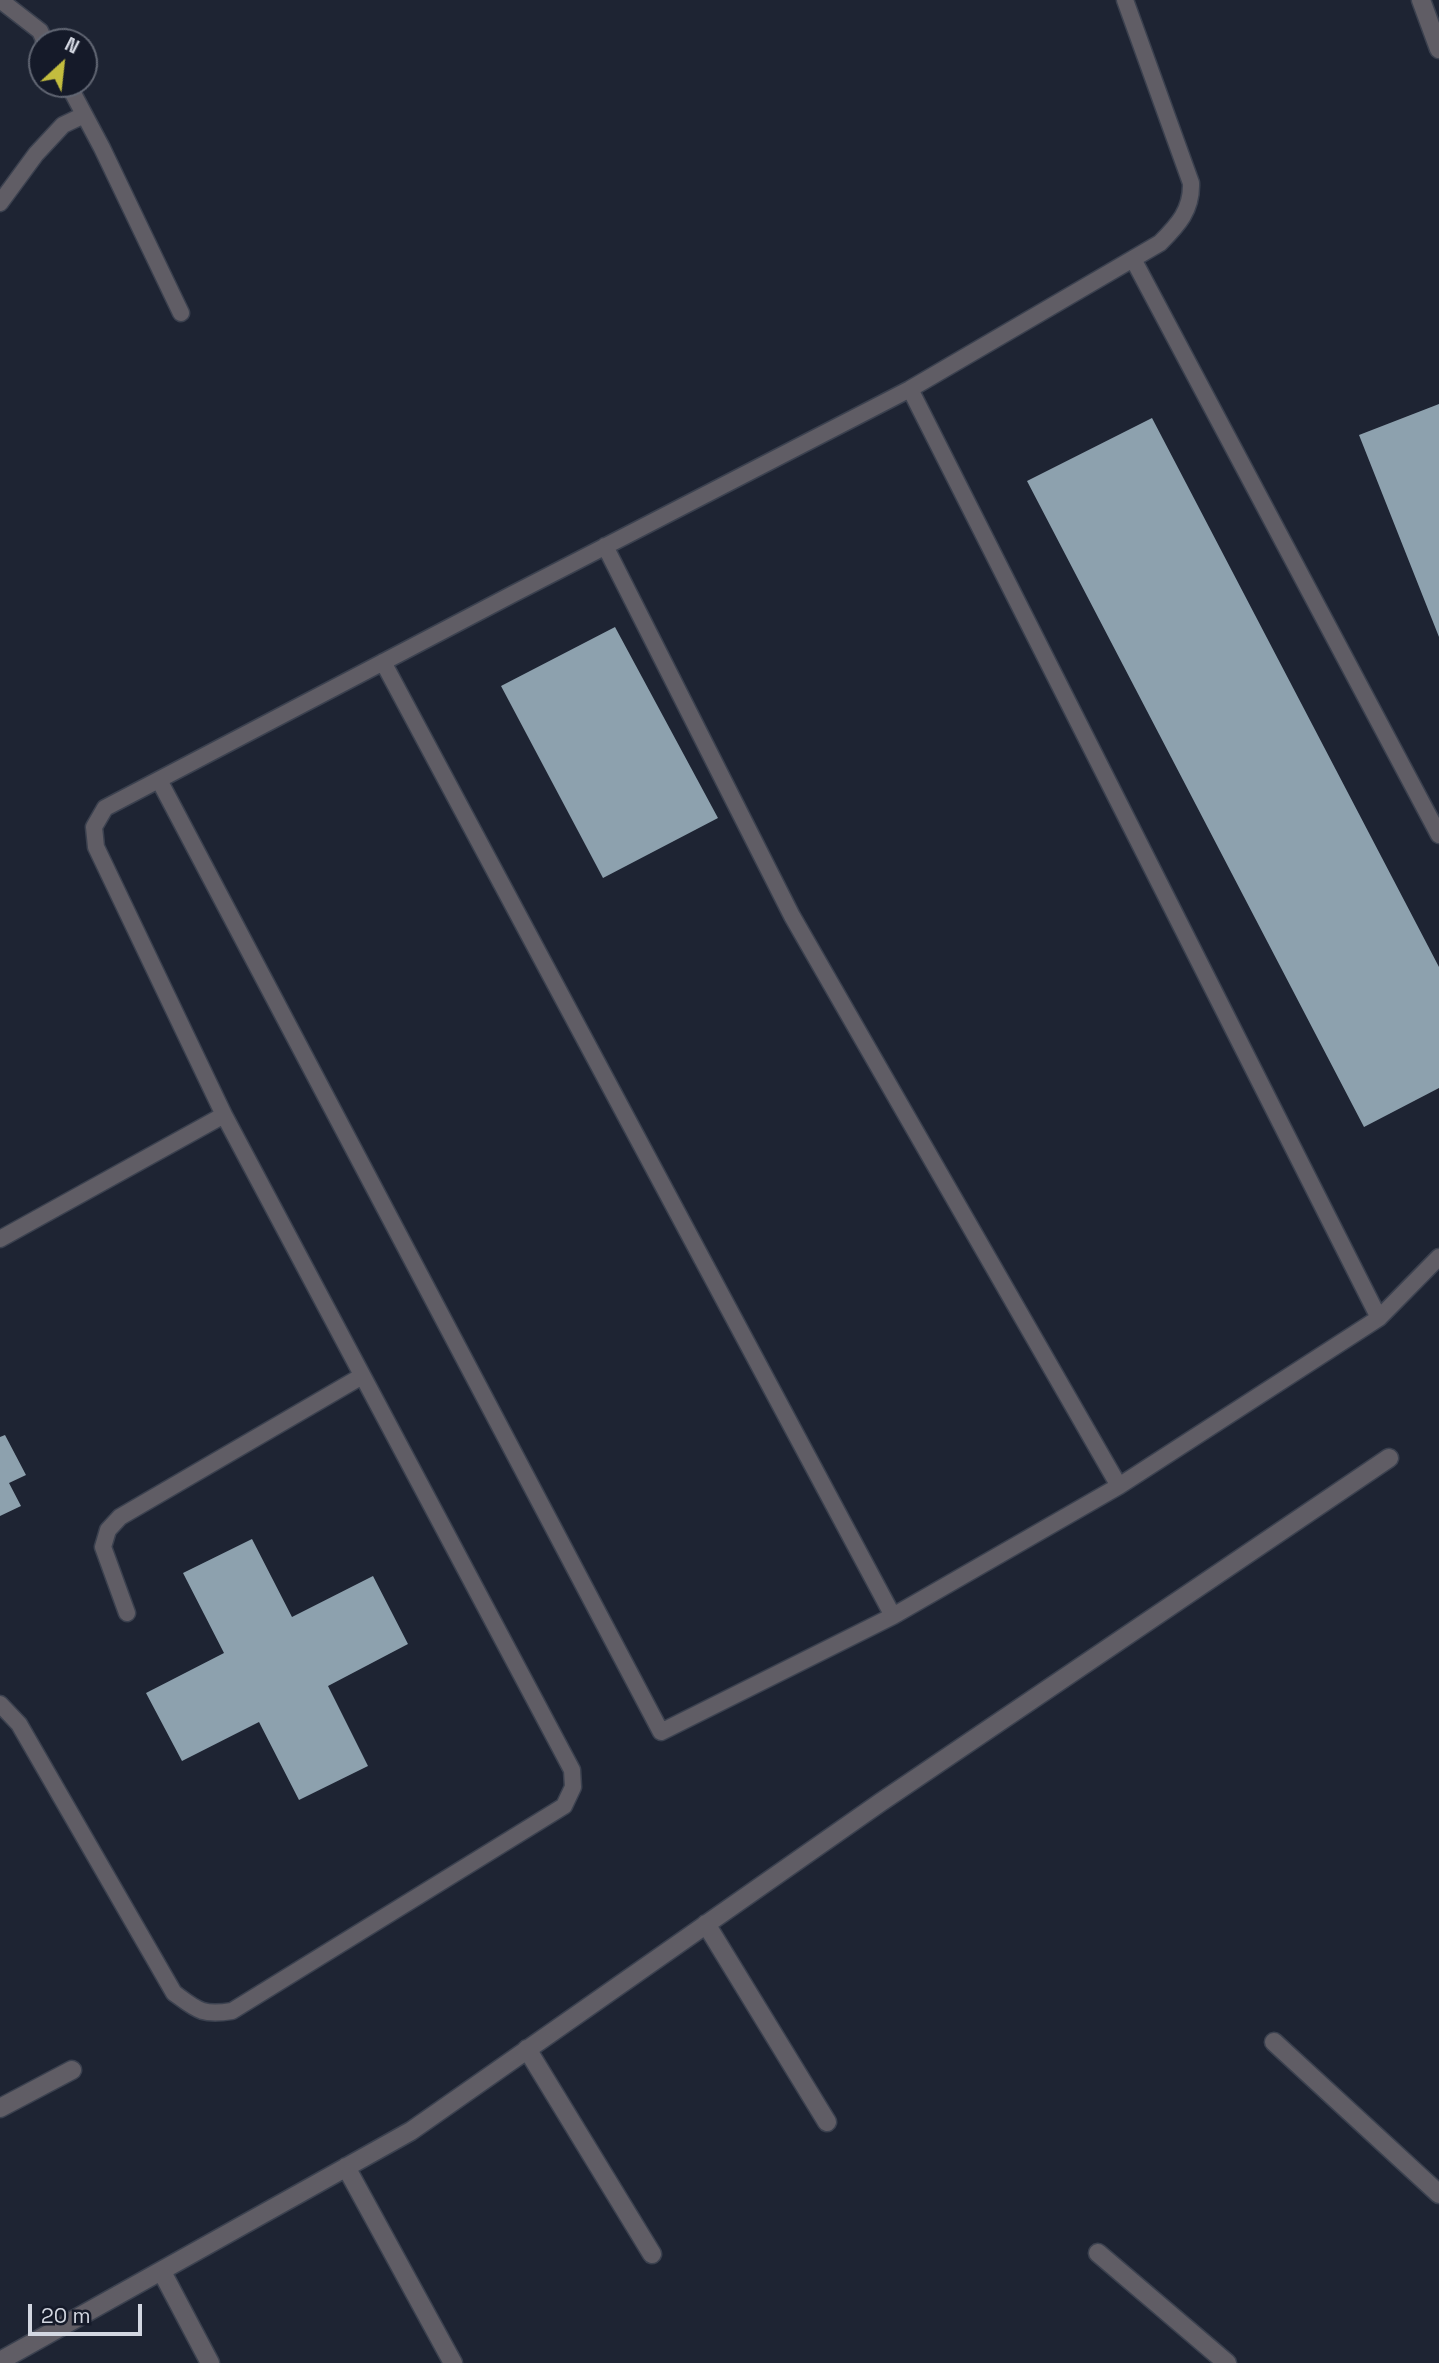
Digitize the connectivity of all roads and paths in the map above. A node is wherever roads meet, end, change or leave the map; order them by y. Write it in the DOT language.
graph roads {
  1 [pos="0,0"];
  2 [pos="1125,0"];
  3 [pos="1421,0"];
  4 [pos="36,28"];
  5 [pos="1439,48"];
  6 [pos="75,98"];
  7 [pos="84,115"];
  8 [pos="0,203"];
  9 [pos="1133,259"];
  10 [pos="181,313"];
  11 [pos="910,389"];
  12 [pos="605,546"];
  13 [pos="383,662"];
  14 [pos="159,780"];
  15 [pos="1439,835"];
  16 [pos="223,1115"];
  17 [pos="0,1238"];
  18 [pos="1439,1257"];
  19 [pos="1379,1318"];
  20 [pos="362,1376"];
  21 [pos="1389,1458"];
  22 [pos="1119,1486"];
  23 [pos="127,1613"];
  24 [pos="893,1616"];
  25 [pos="0,1704"];
  26 [pos="706,1924"];
  27 [pos="1274,2042"];
  28 [pos="527,2049"];
  29 [pos="72,2070"];
  30 [pos="0,2108"];
  31 [pos="827,2122"];
  32 [pos="346,2167"];
  33 [pos="1439,2194"];
  34 [pos="1098,2253"];
  35 [pos="652,2254"];
  36 [pos="162,2272"];
  37 [pos="0,2361"];
  38 [pos="210,2363"];
  39 [pos="453,2363"];
  40 [pos="1227,2363"];
  1 -- 4 [label="lane"];
  2 -- 9 [label="lane"];
  3 -- 5 [label="street"];
  6 -- 7 [label="lane"];
  7 -- 8 [label="lane"];
  7 -- 10 [label="lane"];
  9 -- 11 [label="lane"];
  9 -- 15 [label="lane"];
  11 -- 12 [label="lane"];
  11 -- 19 [label="lane"];
  12 -- 13 [label="lane"];
  12 -- 22 [label="lane"];
  13 -- 14 [label="lane"];
  13 -- 24 [label="lane"];
  14 -- 16 [label="lane"];
  14 -- 24 [label="lane"];
  16 -- 17 [label="lane"];
  16 -- 20 [label="lane"];
  18 -- 19 [label="lane"];
  19 -- 22 [label="lane"];
  20 -- 23 [label="lane"];
  20 -- 25 [label="lane"];
  21 -- 26 [label="street"];
  22 -- 24 [label="lane"];
  26 -- 28 [label="street"];
  26 -- 31 [label="street"];
  27 -- 33 [label="street"];
  28 -- 32 [label="street"];
  28 -- 35 [label="street"];
  29 -- 30 [label="street"];
  32 -- 36 [label="street"];
  32 -- 39 [label="street"];
  34 -- 40 [label="street"];
  36 -- 37 [label="street"];
  36 -- 38 [label="street"];
}
